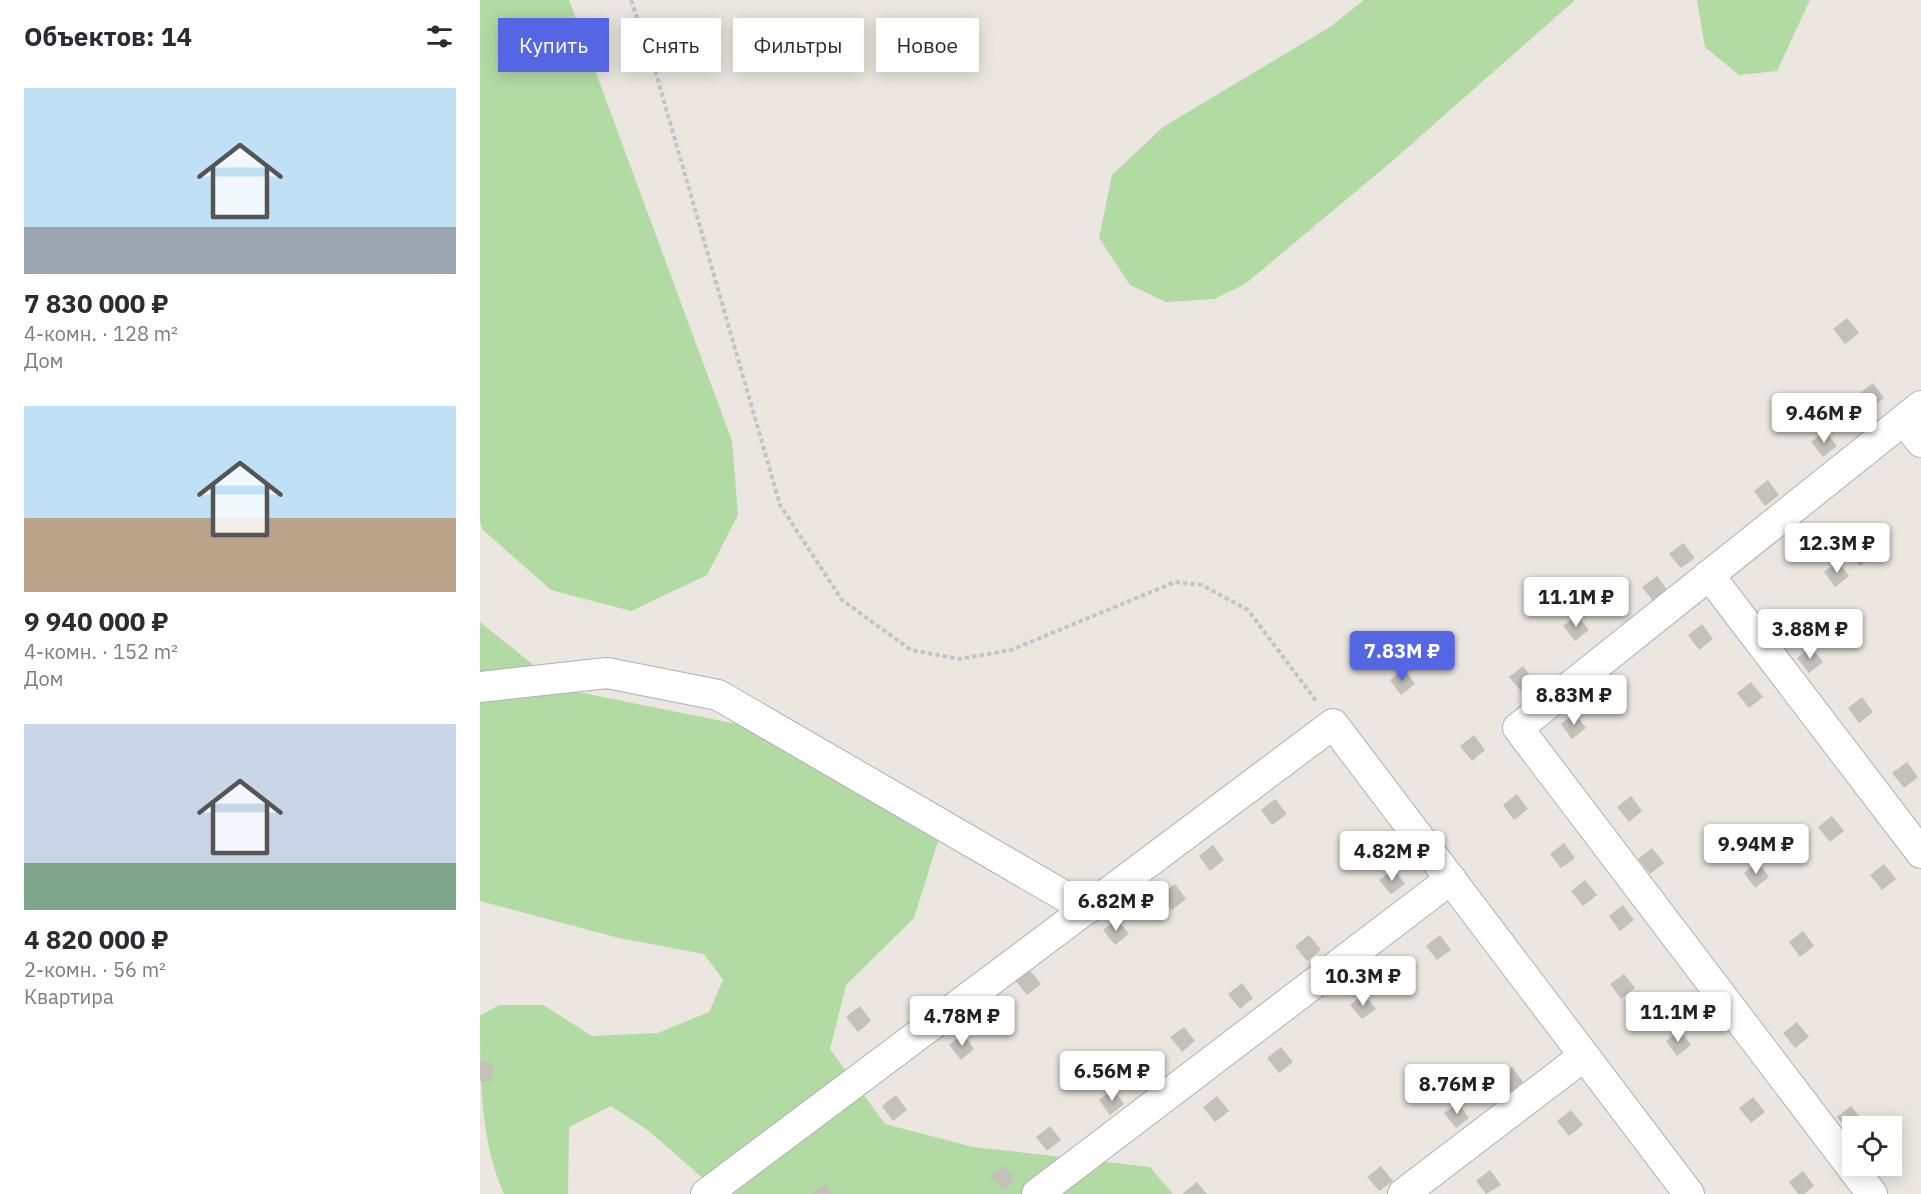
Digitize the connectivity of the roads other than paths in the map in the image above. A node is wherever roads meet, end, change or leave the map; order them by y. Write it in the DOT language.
graph roads {
  1 [pos="1915,422"];
  2 [pos="1709,575"];
  3 [pos="480,687"];
  4 [pos="1921,853"];
  5 [pos="1450,879"];
  6 [pos="1087,909"];
  7 [pos="1584,1056"];
  8 [pos="706,1194"];
  9 [pos="1037,1194"];
  10 [pos="1403,1194"];
  11 [pos="1689,1194"];
  12 [pos="1872,1194"];
  1 -- 2 [label="lane"];
  2 -- 4 [label="lane"];
  2 -- 12 [label="lane"];
  3 -- 6 [label="lane"];
  5 -- 6 [label="lane"];
  5 -- 7 [label="lane"];
  5 -- 9 [label="lane"];
  6 -- 8 [label="lane"];
  7 -- 10 [label="lane"];
  7 -- 11 [label="lane"];
}
